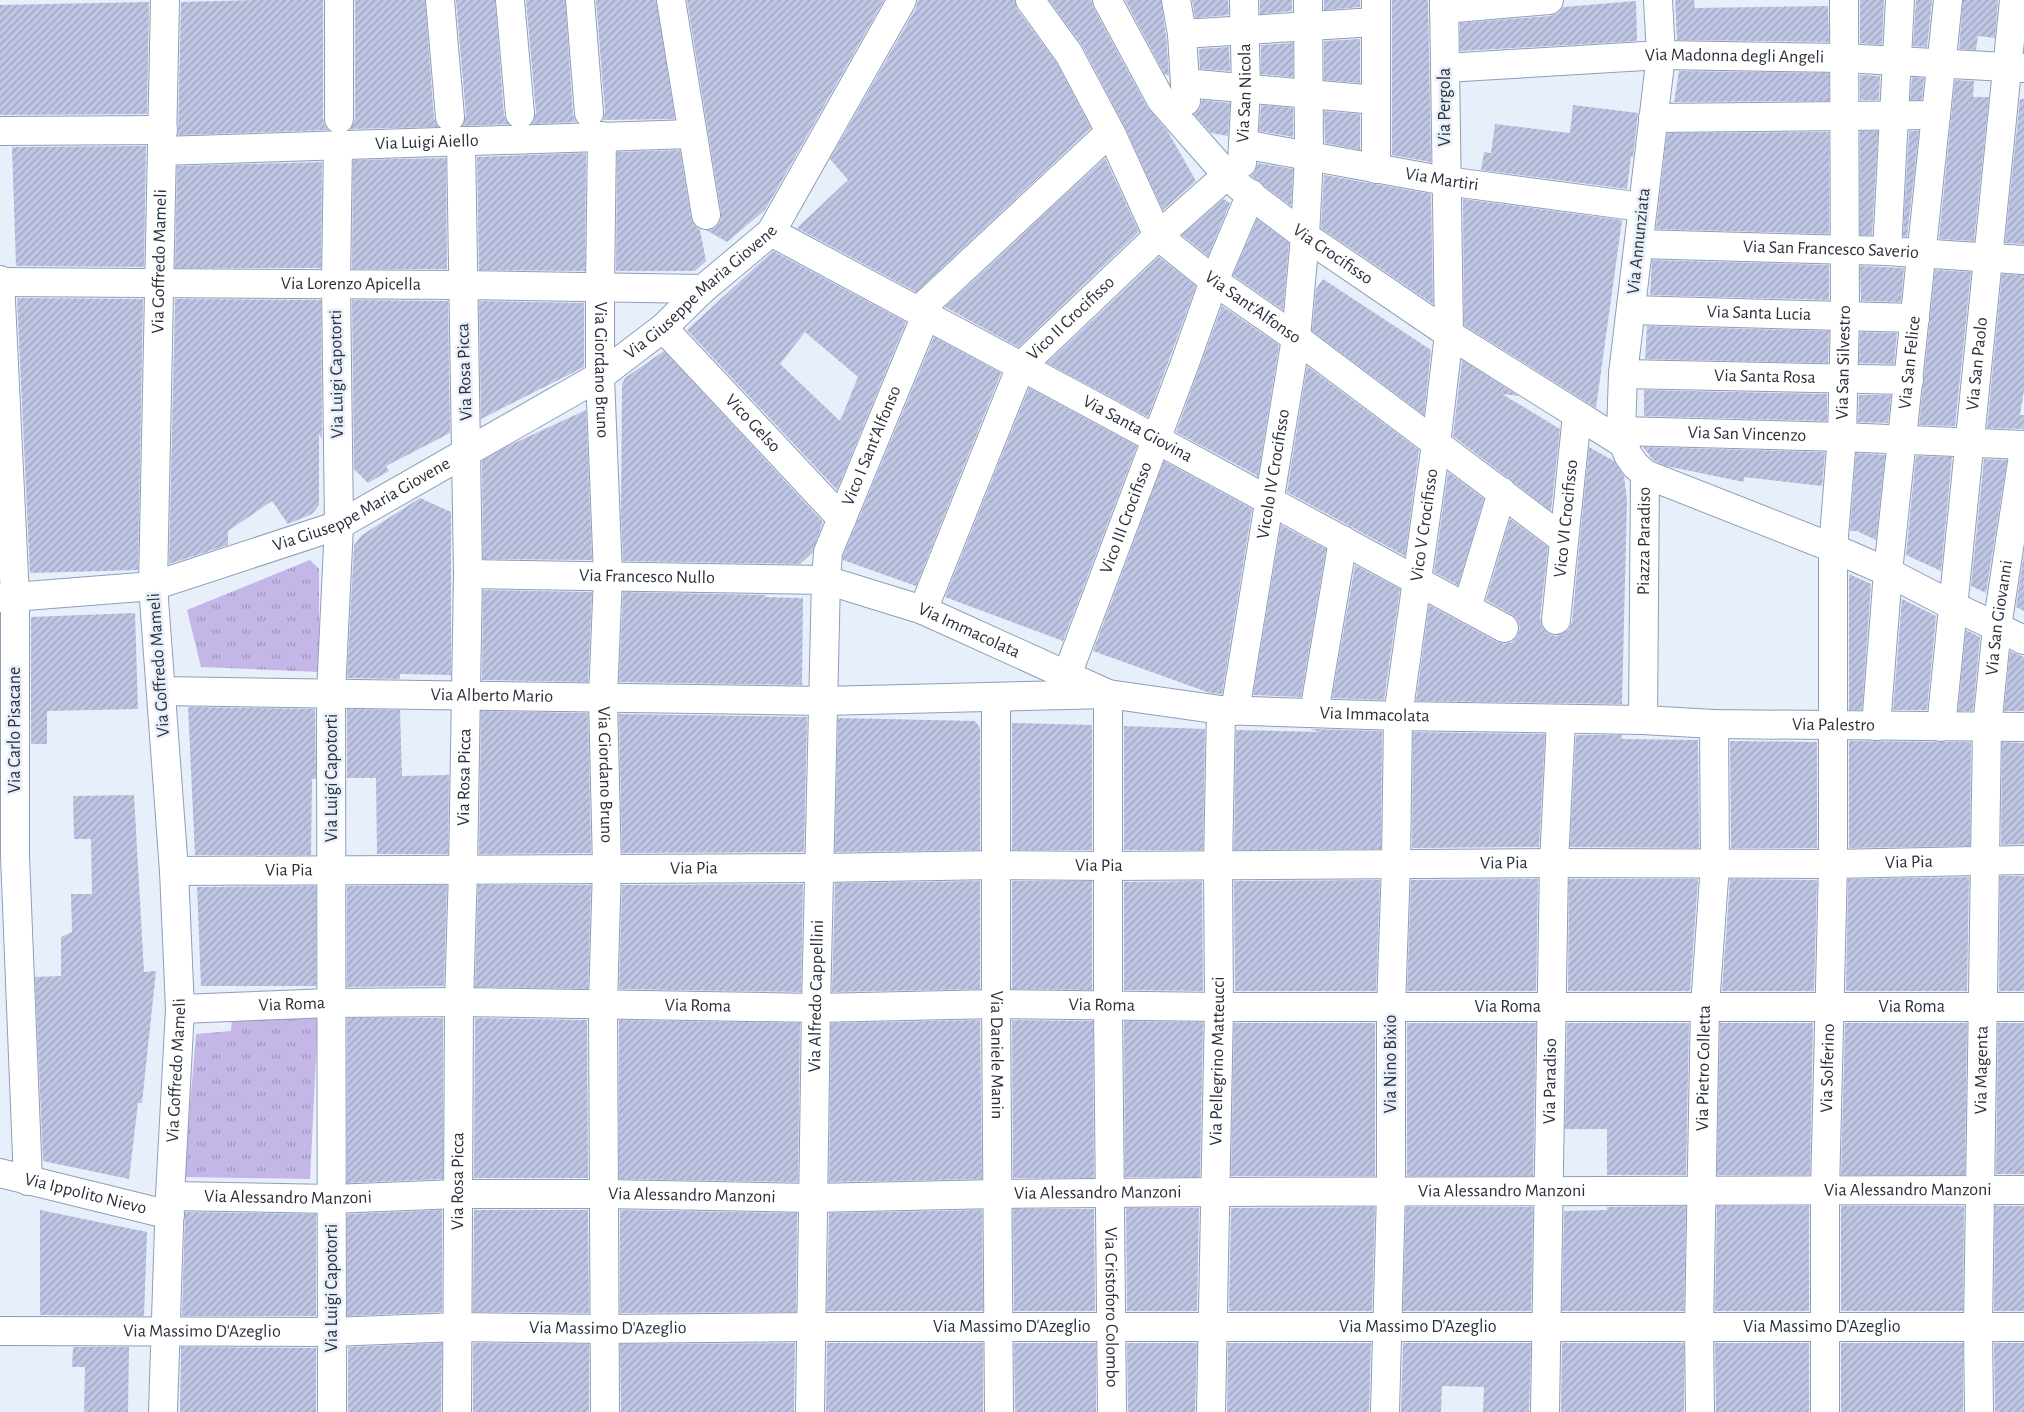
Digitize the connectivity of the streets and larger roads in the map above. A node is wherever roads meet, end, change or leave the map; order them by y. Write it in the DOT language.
graph roads {
  1 [pos="165,0"];
  2 [pos="339,0"];
  3 [pos="440,0"];
  4 [pos="510,0"];
  5 [pos="580,0"];
  6 [pos="670,0"];
  7 [pos="902,0"];
  8 [pos="1030,0"];
  9 [pos="1106,0"];
  10 [pos="1176,0"];
  11 [pos="1244,0"];
  12 [pos="1549,0"];
  13 [pos="1658,0"];
  14 [pos="1844,0"];
  15 [pos="1900,0"];
  16 [pos="1948,0"];
  17 [pos="2014,0"];
  18 [pos="1444,5"];
  19 [pos="1376,11"];
  20 [pos="1308,13"];
  21 [pos="1244,30"];
  22 [pos="1182,34"];
  23 [pos="1661,55"];
  24 [pos="1844,58"];
  25 [pos="1897,61"];
  26 [pos="1941,63"];
  27 [pos="2016,67"];
  28 [pos="1445,68"];
  29 [pos="1185,83"];
  30 [pos="1246,89"];
  31 [pos="1308,94"];
  32 [pos="1376,100"];
  33 [pos="520,114"];
  34 [pos="1894,115"];
  35 [pos="1936,115"];
  36 [pos="1844,116"];
  37 [pos="1653,118"];
  38 [pos="596,124"];
  39 [pos="456,129"];
  40 [pos="1188,130"];
  41 [pos="0,131"];
  42 [pos="339,132"];
  43 [pos="1110,132"];
  44 [pos="692,134"];
  45 [pos="162,140"];
  46 [pos="1243,144"];
  47 [pos="1309,156"];
  48 [pos="1376,169"];
  49 [pos="1446,181"];
  50 [pos="1239,185"];
  51 [pos="1642,207"];
  52 [pos="706,215"];
  53 [pos="771,232"];
  54 [pos="1158,236"];
  55 [pos="1305,236"];
  56 [pos="1639,244"];
  57 [pos="1844,250"];
  58 [pos="1887,252"];
  59 [pos="1923,255"];
  60 [pos="1987,258"];
  61 [pos="2024,260"];
  62 [pos="1214,281"];
  63 [pos="0,282"];
  64 [pos="159,283"];
  65 [pos="336,284"];
  66 [pos="462,285"];
  67 [pos="600,288"];
  68 [pos="703,289"];
  69 [pos="1631,310"];
  70 [pos="922,313"];
  71 [pos="1845,315"];
  72 [pos="1915,318"];
  73 [pos="663,328"];
  74 [pos="1449,334"];
  75 [pos="1296,338"];
  76 [pos="1021,366"];
  77 [pos="1623,374"];
  78 [pos="600,376"];
  79 [pos="1843,379"];
  80 [pos="1909,380"];
  81 [pos="1577,415"];
  82 [pos="1842,436"];
  83 [pos="1156,438"];
  84 [pos="1622,438"];
  85 [pos="1902,439"];
  86 [pos="1969,442"];
  87 [pos="1436,444"];
  88 [pos="2024,445"];
  89 [pos="2024,449"];
  90 [pos="467,451"];
  91 [pos="1645,474"];
  92 [pos="1502,492"];
  93 [pos="1269,502"];
  94 [pos="842,519"];
  95 [pos="339,525"];
  96 [pos="1563,539"];
  97 [pos="1342,540"];
  98 [pos="1833,548"];
  99 [pos="1888,572"];
  100 [pos="468,574"];
  101 [pos="608,576"];
  102 [pos="826,580"];
  103 [pos="1418,581"];
  104 [pos="153,586"];
  105 [pos="8,597"];
  106 [pos="1953,606"];
  107 [pos="1466,608"];
  108 [pos="923,610"];
  109 [pos="1556,620"];
  110 [pos="1997,627"];
  111 [pos="1504,628"];
  112 [pos="2024,640"];
  113 [pos="1068,675"];
  114 [pos="161,691"];
  115 [pos="331,693"];
  116 [pos="1108,694"];
  117 [pos="465,696"];
  118 [pos="996,697"];
  119 [pos="603,698"];
  120 [pos="823,701"];
  121 [pos="1228,711"];
  122 [pos="1314,713"];
  123 [pos="1398,716"];
  124 [pos="1561,720"];
  125 [pos="1643,720"];
  126 [pos="1714,724"];
  127 [pos="1833,725"];
  128 [pos="1876,726"];
  129 [pos="1988,726"];
  130 [pos="1941,727"];
  131 [pos="2024,727"];
  132 [pos="7,856"];
  133 [pos="1986,860"];
  134 [pos="2024,860"];
  135 [pos="1554,863"];
  136 [pos="997,864"];
  137 [pos="1396,864"];
  138 [pos="1715,864"];
  139 [pos="1833,864"];
  140 [pos="1218,865"];
  141 [pos="1108,866"];
  142 [pos="607,868"];
  143 [pos="819,868"];
  144 [pos="332,870"];
  145 [pos="463,870"];
  146 [pos="174,871"];
  147 [pos="458,1002"];
  148 [pos="331,1003"];
  149 [pos="603,1004"];
  150 [pos="996,1004"];
  151 [pos="1108,1006"];
  152 [pos="1552,1006"];
  153 [pos="1705,1006"];
  154 [pos="1984,1006"];
  155 [pos="1219,1007"];
  156 [pos="1391,1007"];
  157 [pos="1829,1007"];
  158 [pos="2024,1007"];
  159 [pos="816,1008"];
  160 [pos="180,1009"];
  161 [pos="0,1173"];
  162 [pos="28,1181"];
  163 [pos="1981,1190"];
  164 [pos="2024,1190"];
  165 [pos="1701,1191"];
  166 [pos="1825,1191"];
  167 [pos="1217,1192"];
  168 [pos="1391,1192"];
  169 [pos="1548,1192"];
  170 [pos="1110,1193"];
  171 [pos="458,1194"];
  172 [pos="605,1194"];
  173 [pos="998,1194"];
  174 [pos="813,1198"];
  175 [pos="332,1199"];
  176 [pos="170,1206"];
  177 [pos="458,1327"];
  178 [pos="811,1327"];
  179 [pos="1212,1327"];
  180 [pos="1545,1327"];
  181 [pos="1699,1327"];
  182 [pos="1824,1327"];
  183 [pos="1978,1327"];
  184 [pos="2024,1327"];
  185 [pos="997,1328"];
  186 [pos="1112,1328"];
  187 [pos="1387,1328"];
  188 [pos="604,1329"];
  189 [pos="0,1330"];
  190 [pos="165,1330"];
  191 [pos="332,1332"];
  192 [pos="163,1412"];
  193 [pos="332,1412"];
  194 [pos="458,1412"];
  195 [pos="605,1412"];
  196 [pos="810,1412"];
  197 [pos="999,1412"];
  198 [pos="1112,1412"];
  199 [pos="1212,1412"];
  200 [pos="1385,1412"];
  201 [pos="1545,1412"];
  202 [pos="1700,1412"];
  203 [pos="1825,1412"];
  204 [pos="1979,1412"];
  1 -- 45 [label="street, Via Goffredo Mameli"];
  2 -- 42 [label="street, Via Luigi Capotorti"];
  3 -- 39 [label="street, Via Rosa Picca"];
  4 -- 33 [label="street"];
  5 -- 38 [label="street, Via Giordano Bruno"];
  6 -- 44 [label="street"];
  7 -- 53 [label="street, Via Giuseppe Maria Giovene"];
  8 -- 43 [label="street, Via Sant'Alfonso"];
  9 -- 40 [label="street, Via Crocifisso"];
  10 -- 22 [label="street"];
  11 -- 21 [label="street, Via San Nicola"];
  12 -- 18 [label="street"];
  13 -- 23 [label="street, Via Annunziata"];
  14 -- 24 [label="street, Via San Silvestro"];
  15 -- 25 [label="street"];
  16 -- 26 [label="street, Via San Felice"];
  17 -- 27 [label="street, Via San Paolo"];
  18 -- 28 [label="street, Via Pergola"];
  19 -- 20 [label="street"];
  19 -- 32 [label="street"];
  20 -- 21 [label="street"];
  20 -- 31 [label="street, Vicolo IV Crocifisso"];
  21 -- 22 [label="street"];
  21 -- 30 [label="street, Via San Nicola"];
  22 -- 29 [label="street"];
  23 -- 24 [label="street, Via Madonna degli Angeli"];
  23 -- 28 [label="street, Via Madonna degli Angeli"];
  23 -- 37 [label="street, Via Annunziata"];
  24 -- 25 [label="street, Via Madonna degli Angeli"];
  24 -- 36 [label="street, Via San Silvestro"];
  25 -- 26 [label="street, Via Madonna degli Angeli"];
  25 -- 34 [label="street"];
  26 -- 27 [label="street, Via Madonna degli Angeli"];
  26 -- 35 [label="street, Via San Felice"];
  27 -- 60 [label="street, Via San Paolo"];
  28 -- 49 [label="street, Via Pergola"];
  29 -- 30 [label="street"];
  29 -- 40 [label="street"];
  30 -- 31 [label="street"];
  30 -- 46 [label="street, Via San Nicola"];
  31 -- 32 [label="street"];
  31 -- 47 [label="street, Vicolo IV Crocifisso"];
  32 -- 48 [label="street"];
  34 -- 35 [label="street"];
  34 -- 36 [label="street"];
  34 -- 58 [label="street"];
  35 -- 59 [label="street, Via San Felice"];
  36 -- 37 [label="street"];
  36 -- 57 [label="street, Via San Silvestro"];
  37 -- 51 [label="street, Via Annunziata"];
  38 -- 39 [label="street, Via Luigi Aiello"];
  38 -- 44 [label="street, Via Luigi Aiello"];
  38 -- 67 [label="street, Via Giordano Bruno"];
  39 -- 42 [label="street, Via Luigi Aiello"];
  39 -- 66 [label="street, Via Rosa Picca"];
  40 -- 50 [label="street, Via Crocifisso"];
  41 -- 45 [label="street, Via Luigi Aiello"];
  42 -- 45 [label="street, Via Luigi Aiello"];
  42 -- 65 [label="street, Via Luigi Capotorti"];
  43 -- 54 [label="street, Via Sant'Alfonso"];
  43 -- 70 [label="street, Vico I Sant'Alfonso"];
  44 -- 52 [label="street"];
  45 -- 64 [label="street, Via Goffredo Mameli"];
  46 -- 47 [label="street, Via Martiri"];
  46 -- 50 [label="street, Via San Nicola"];
  47 -- 48 [label="street, Via Martiri"];
  47 -- 55 [label="street, Vicolo IV Crocifisso"];
  48 -- 49 [label="street, Via Martiri"];
  49 -- 51 [label="street, Via Martiri"];
  49 -- 74 [label="street, Via Pergola"];
  50 -- 54 [label="street, Vico II Crocifisso"];
  50 -- 55 [label="street, Via Crocifisso"];
  50 -- 62 [label="street, Vico III Crocifisso"];
  51 -- 56 [label="street, Via Annunziata"];
  53 -- 68 [label="street, Via Giuseppe Maria Giovene"];
  53 -- 70 [label="street, Via Santa Giovina"];
  54 -- 62 [label="street, Via Sant'Alfonso"];
  54 -- 76 [label="street, Vico II Crocifisso"];
  55 -- 74 [label="street, Via Crocifisso"];
  55 -- 75 [label="street, Vicolo IV Crocifisso"];
  56 -- 57 [label="street, Via San Francesco Saverio"];
  56 -- 69 [label="street, Via Annunziata"];
  57 -- 58 [label="street, Via San Francesco Saverio"];
  57 -- 71 [label="street, Via San Silvestro"];
  58 -- 59 [label="street, Via San Francesco Saverio"];
  59 -- 60 [label="street, Via San Francesco Saverio"];
  59 -- 72 [label="street, Via San Felice"];
  60 -- 61 [label="street, Via San Francesco Saverio"];
  60 -- 86 [label="street, Via San Paolo"];
  62 -- 75 [label="street, Via Sant'Alfonso"];
  62 -- 83 [label="street, Vico III Crocifisso"];
  63 -- 64 [label="street, Via Lorenzo Apicella"];
  63 -- 105 [label="street, Via Carlo Pisacane"];
  64 -- 65 [label="street, Via Lorenzo Apicella"];
  64 -- 104 [label="street, Via Goffredo Mameli"];
  65 -- 66 [label="street, Via Lorenzo Apicella"];
  65 -- 95 [label="street, Via Luigi Capotorti"];
  66 -- 67 [label="street, Via Lorenzo Apicella"];
  66 -- 90 [label="street, Via Rosa Picca"];
  67 -- 68 [label="street, Via Lorenzo Apicella"];
  67 -- 78 [label="street, Via Giordano Bruno"];
  68 -- 73 [label="street, Via Giuseppe Maria Giovene"];
  69 -- 71 [label="street, Via Santa Lucia"];
  69 -- 77 [label="street, Via Annunziata"];
  70 -- 76 [label="street, Via Santa Giovina"];
  70 -- 94 [label="street, Vico I Sant'Alfonso"];
  71 -- 72 [label="street, Via Santa Lucia"];
  71 -- 79 [label="street, Via San Silvestro"];
  72 -- 80 [label="street, Via San Felice"];
  73 -- 78 [label="street, Via Giuseppe Maria Giovene"];
  73 -- 94 [label="street, Vico Gelso"];
  74 -- 81 [label="street, Via Crocifisso"];
  74 -- 87 [label="street, Vico V Crocifisso"];
  75 -- 87 [label="street, Via Sant'Alfonso"];
  75 -- 93 [label="street, Vicolo IV Crocifisso"];
  76 -- 83 [label="street, Via Santa Giovina"];
  76 -- 108 [label="street, Vico II Crocifisso"];
  77 -- 79 [label="street, Via Santa Rosa"];
  77 -- 84 [label="street, Via Annunziata"];
  78 -- 90 [label="street, Via Giuseppe Maria Giovene"];
  78 -- 101 [label="street, Via Giordano Bruno"];
  79 -- 80 [label="street, Via Santa Rosa"];
  79 -- 82 [label="street, Via San Silvestro"];
  80 -- 85 [label="street, Via San Felice"];
  81 -- 84 [label="street, Via Crocifisso"];
  81 -- 96 [label="street, Vico VI Crocifisso"];
  82 -- 84 [label="street, Via San Vincenzo"];
  82 -- 85 [label="street, Via San Vincenzo"];
  82 -- 98 [label="street, Via San Silvestro"];
  83 -- 93 [label="street, Via Santa Giovina"];
  83 -- 113 [label="street, Vico III Crocifisso"];
  84 -- 91 [label="street"];
  85 -- 86 [label="street, Via San Vincenzo"];
  85 -- 99 [label="street, Via San Felice"];
  86 -- 88 [label="street, Via San Vincenzo"];
  86 -- 106 [label="street, Via San Paolo"];
  87 -- 92 [label="street, Via Sant'Alfonso"];
  87 -- 103 [label="street, Vico V Crocifisso"];
  89 -- 110 [label="street, Via San Giovanni"];
  90 -- 95 [label="street, Via Giuseppe Maria Giovene"];
  90 -- 100 [label="street, Via Rosa Picca"];
  91 -- 98 [label="street, Piazza Paradiso"];
  91 -- 125 [label="street, Piazza Paradiso"];
  92 -- 96 [label="street, Via Sant'Alfonso"];
  92 -- 107 [label="street"];
  93 -- 97 [label="street, Via Santa Giovina"];
  93 -- 121 [label="street, Vicolo IV Crocifisso"];
  94 -- 102 [label="street, Vico I Sant'Alfonso"];
  95 -- 104 [label="street, Via Giuseppe Maria Giovene"];
  95 -- 115 [label="street, Via Luigi Capotorti"];
  96 -- 109 [label="street, Vico VI Crocifisso"];
  97 -- 103 [label="street, Via Santa Giovina"];
  97 -- 122 [label="street"];
  98 -- 99 [label="street, Piazza Paradiso"];
  98 -- 127 [label="street, Via San Silvestro"];
  99 -- 106 [label="street, Piazza Paradiso"];
  99 -- 128 [label="street, Via San Felice"];
  100 -- 101 [label="street, Via Francesco Nullo"];
  100 -- 117 [label="street, Via Rosa Picca"];
  101 -- 102 [label="street, Via Francesco Nullo"];
  101 -- 119 [label="street, Via Giordano Bruno"];
  102 -- 108 [label="street, Via Immacolata"];
  102 -- 120 [label="street, Via Alfredo Cappellini"];
  103 -- 107 [label="street, Via Santa Giovina"];
  103 -- 123 [label="street, Vico V Crocifisso"];
  104 -- 105 [label="street, Via Giuseppe Maria Giovene"];
  104 -- 114 [label="street, Via Goffredo Mameli"];
  105 -- 132 [label="street, Via Carlo Pisacane"];
  106 -- 110 [label="street, Piazza Paradiso"];
  106 -- 130 [label="street, Via San Paolo"];
  107 -- 111 [label="street, Via Santa Giovina"];
  108 -- 113 [label="street, Via Immacolata"];
  110 -- 112 [label="street, Piazza Paradiso"];
  110 -- 129 [label="street, Via San Giovanni"];
  113 -- 116 [label="street, Via Immacolata"];
  114 -- 115 [label="street, Via Alberto Mario"];
  114 -- 146 [label="street, Via Goffredo Mameli"];
  115 -- 117 [label="street, Via Alberto Mario"];
  115 -- 144 [label="street, Via Luigi Capotorti"];
  116 -- 118 [label="street, Via Immacolata"];
  116 -- 121 [label="street, Via Immacolata"];
  116 -- 141 [label="street, Via Cristoforo Colombo"];
  117 -- 119 [label="street, Via Alberto Mario"];
  117 -- 145 [label="street, Via Rosa Picca"];
  118 -- 120 [label="street, Via Immacolata"];
  118 -- 136 [label="street, Via Daniele Manin"];
  119 -- 120 [label="street, Via Alberto Mario"];
  119 -- 142 [label="street, Via Giordano Bruno"];
  120 -- 143 [label="street, Via Alfredo Cappellini"];
  121 -- 122 [label="street, Via Immacolata"];
  121 -- 140 [label="street, Via Pellegrino Matteucci"];
  122 -- 123 [label="street, Via Immacolata"];
  123 -- 124 [label="street, Via Immacolata"];
  123 -- 137 [label="street, Via Nino Bixio"];
  124 -- 125 [label="street, Via Immacolata"];
  124 -- 135 [label="street, Via Paradiso"];
  125 -- 126 [label="street, Via Palestro"];
  126 -- 127 [label="street, Via Palestro"];
  126 -- 138 [label="street, Via Pietro Colletta"];
  127 -- 128 [label="street, Via Palestro"];
  127 -- 139 [label="street, Via Solferino"];
  128 -- 130 [label="street, Via Palestro"];
  129 -- 130 [label="street, Via Palestro"];
  129 -- 131 [label="street, Via Palestro"];
  129 -- 133 [label="street, Via Magenta"];
  132 -- 162 [label="street, Via Carlo Pisacane"];
  133 -- 134 [label="street, Via Pia"];
  133 -- 139 [label="street, Via Pia"];
  133 -- 154 [label="street, Via Magenta"];
  135 -- 137 [label="street, Via Pia"];
  135 -- 138 [label="street, Via Pia"];
  135 -- 152 [label="street, Via Paradiso"];
  136 -- 141 [label="street, Via Pia"];
  136 -- 143 [label="street, Via Pia"];
  136 -- 150 [label="street, Via Daniele Manin"];
  137 -- 140 [label="street, Via Pia"];
  137 -- 156 [label="street, Via Nino Bixio"];
  138 -- 139 [label="street, Via Pia"];
  138 -- 153 [label="street, Via Pietro Colletta"];
  139 -- 157 [label="street, Via Solferino"];
  140 -- 141 [label="street, Via Pia"];
  140 -- 155 [label="street, Via Pellegrino Matteucci"];
  141 -- 151 [label="street, Via Cristoforo Colombo"];
  142 -- 143 [label="street, Via Pia"];
  142 -- 145 [label="street, Via Pia"];
  142 -- 149 [label="street, Via Giordano Bruno"];
  143 -- 159 [label="street, Via Alfredo Cappellini"];
  144 -- 145 [label="street, Via Pia"];
  144 -- 146 [label="street, Via Pia"];
  144 -- 148 [label="street, Via Luigi Capotorti"];
  145 -- 147 [label="street, Via Rosa Picca"];
  146 -- 160 [label="street, Via Goffredo Mameli"];
  147 -- 148 [label="street, Via Roma"];
  147 -- 149 [label="street, Via Roma"];
  147 -- 171 [label="street, Via Rosa Picca"];
  148 -- 160 [label="street, Via Roma"];
  148 -- 175 [label="street, Via Luigi Capotorti"];
  149 -- 159 [label="street, Via Roma"];
  149 -- 172 [label="street, Via Giordano Bruno"];
  150 -- 151 [label="street, Via Roma"];
  150 -- 159 [label="street, Via Roma"];
  150 -- 173 [label="street, Via Daniele Manin"];
  151 -- 155 [label="street, Via Roma"];
  151 -- 170 [label="street, Via Cristoforo Colombo"];
  152 -- 153 [label="street, Via Roma"];
  152 -- 156 [label="street, Via Roma"];
  152 -- 169 [label="street, Via Paradiso"];
  153 -- 157 [label="street, Via Roma"];
  153 -- 165 [label="street, Via Pietro Colletta"];
  154 -- 157 [label="street, Via Roma"];
  154 -- 158 [label="street, Via Roma"];
  154 -- 163 [label="street, Via Magenta"];
  155 -- 156 [label="street, Via Roma"];
  155 -- 167 [label="street, Via Pellegrino Matteucci"];
  156 -- 168 [label="street, Via Nino Bixio"];
  157 -- 166 [label="street, Via Solferino"];
  159 -- 174 [label="street, Via Alfredo Cappellini"];
  160 -- 176 [label="street, Via Goffredo Mameli"];
  161 -- 162 [label="street, Via Ippolito Nievo"];
  162 -- 176 [label="street, Via Ippolito Nievo"];
  163 -- 164 [label="street, Via Alessandro Manzoni"];
  163 -- 166 [label="street, Via Alessandro Manzoni"];
  163 -- 183 [label="street, Via Magenta"];
  165 -- 166 [label="street, Via Alessandro Manzoni"];
  165 -- 169 [label="street, Via Alessandro Manzoni"];
  165 -- 181 [label="street, Via Pietro Colletta"];
  166 -- 182 [label="street, Via Solferino"];
  167 -- 168 [label="street, Via Alessandro Manzoni"];
  167 -- 170 [label="street, Via Alessandro Manzoni"];
  167 -- 179 [label="street, Via Pellegrino Matteucci"];
  168 -- 169 [label="street, Via Alessandro Manzoni"];
  168 -- 187 [label="street, Via Nino Bixio"];
  169 -- 180 [label="street, Via Paradiso"];
  170 -- 173 [label="street, Via Alessandro Manzoni"];
  170 -- 186 [label="street, Via Cristoforo Colombo"];
  171 -- 172 [label="street, Via Alessandro Manzoni"];
  171 -- 175 [label="street, Via Alessandro Manzoni"];
  171 -- 177 [label="street, Via Rosa Picca"];
  172 -- 174 [label="street, Via Alessandro Manzoni"];
  172 -- 188 [label="street, Via Giordano Bruno"];
  173 -- 174 [label="street, Via Alessandro Manzoni"];
  173 -- 185 [label="street, Via Daniele Manin"];
  174 -- 178 [label="street, Via Alfredo Cappellini"];
  175 -- 176 [label="street, Via Alessandro Manzoni"];
  175 -- 191 [label="street, Via Luigi Capotorti"];
  176 -- 190 [label="street, Via Goffredo Mameli"];
  177 -- 188 [label="street, Via Massimo D'Azeglio"];
  177 -- 191 [label="street, Via Massimo D'Azeglio"];
  177 -- 194 [label="street, Via Rosa Picca"];
  178 -- 185 [label="street, Via Massimo D'Azeglio"];
  178 -- 188 [label="street, Via Massimo D'Azeglio"];
  178 -- 196 [label="street, Via Alfredo Cappellini"];
  179 -- 186 [label="street, Via Massimo D'Azeglio"];
  179 -- 187 [label="street, Via Massimo D'Azeglio"];
  179 -- 199 [label="street, Via Pellegrino Matteucci"];
  180 -- 181 [label="street, Via Massimo D'Azeglio"];
  180 -- 187 [label="street, Via Massimo D'Azeglio"];
  180 -- 201 [label="street, Via Paradiso"];
  181 -- 182 [label="street, Via Massimo D'Azeglio"];
  181 -- 202 [label="street, Via Pietro Colletta"];
  182 -- 183 [label="street, Via Massimo D'Azeglio"];
  182 -- 203 [label="street, Via Solferino"];
  183 -- 184 [label="street, Via Massimo D'Azeglio"];
  183 -- 204 [label="street, Via Magenta"];
  185 -- 186 [label="street, Via Massimo D'Azeglio"];
  185 -- 197 [label="street, Via Daniele Manin"];
  186 -- 198 [label="street, Via Cristoforo Colombo"];
  187 -- 200 [label="street, Via Nino Bixio"];
  188 -- 195 [label="street, Via Giordano Bruno"];
  189 -- 190 [label="street, Via Massimo D'Azeglio"];
  190 -- 191 [label="street, Via Massimo D'Azeglio"];
  190 -- 192 [label="street, Via Goffredo Mameli"];
  191 -- 193 [label="street, Via Luigi Capotorti"];
}
